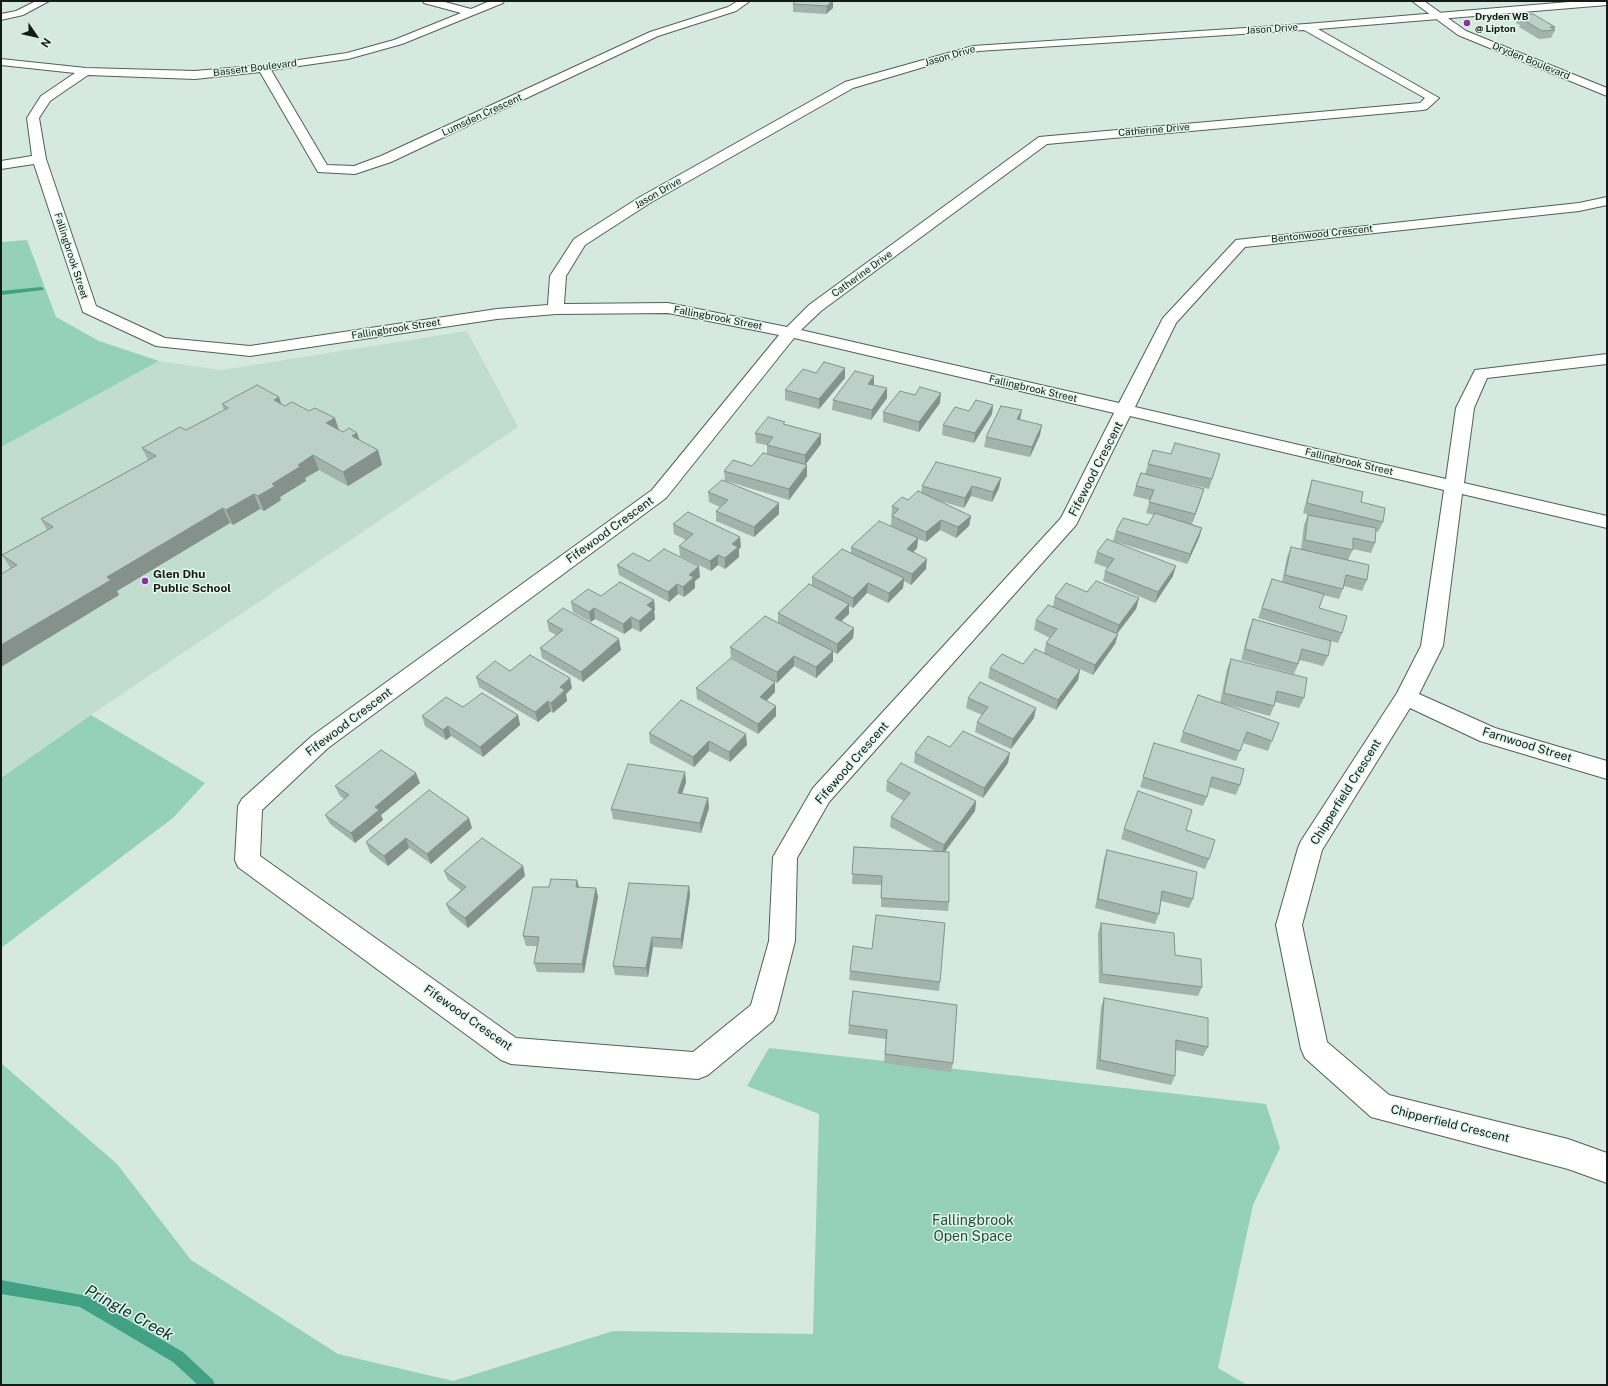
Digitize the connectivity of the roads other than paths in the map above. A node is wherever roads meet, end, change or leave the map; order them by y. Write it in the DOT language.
graph roads {
  1 [pos="44,1"];
  2 [pos="428,1"];
  3 [pos="499,1"];
  4 [pos="745,1"];
  5 [pos="1417,1"];
  6 [pos="1589,2"];
  7 [pos="1607,2"];
  8 [pos="472,12"];
  9 [pos="1438,16"];
  10 [pos="1,17"];
  11 [pos="1306,27"];
  12 [pos="1,62"];
  13 [pos="264,68"];
  14 [pos="86,71"];
  15 [pos="1607,92"];
  16 [pos="39,159"];
  17 [pos="1,165"];
  18 [pos="1607,201"];
  19 [pos="556,309"];
  20 [pos="790,332"];
  21 [pos="1607,358"];
  22 [pos="1125,411"];
  23 [pos="1455,486"];
  24 [pos="1607,522"];
  25 [pos="1406,697"];
  26 [pos="1607,770"];
  27 [pos="1607,1168"];
  1 -- 10 [label="street"];
  2 -- 8 [label="street"];
  3 -- 8 [label="street, Bassett Boulevard"];
  4 -- 13 [label="street, Lumsden Crescent"];
  5 -- 9 [label="street, Dryden Boulevard"];
  6 -- 7 [label="street, Jason Drive"];
  6 -- 9 [label="street, Jason Drive"];
  8 -- 13 [label="street, Bassett Boulevard"];
  9 -- 11 [label="street, Jason Drive"];
  9 -- 15 [label="street, Dryden Boulevard"];
  11 -- 19 [label="street, Jason Drive"];
  11 -- 20 [label="street, Catherine Drive"];
  12 -- 14 [label="street, Bassett Boulevard"];
  13 -- 14 [label="street, Bassett Boulevard"];
  14 -- 16 [label="street, Fallingbrook Street"];
  16 -- 17 [label="street"];
  16 -- 19 [label="street, Fallingbrook Street"];
  18 -- 22 [label="street, Bentonwood Crescent"];
  19 -- 20 [label="street, Fallingbrook Street"];
  20 -- 22 [label="street, Fallingbrook Street"];
  20 -- 22 [label="street, Fifewood Crescent"];
  21 -- 23 [label="street"];
  22 -- 23 [label="street, Fallingbrook Street"];
  23 -- 24 [label="street, Fallingbrook Street"];
  23 -- 25 [label="street, Chipperfield Crescent"];
  25 -- 26 [label="street, Farnwood Street"];
  25 -- 27 [label="street, Chipperfield Crescent"];
}
